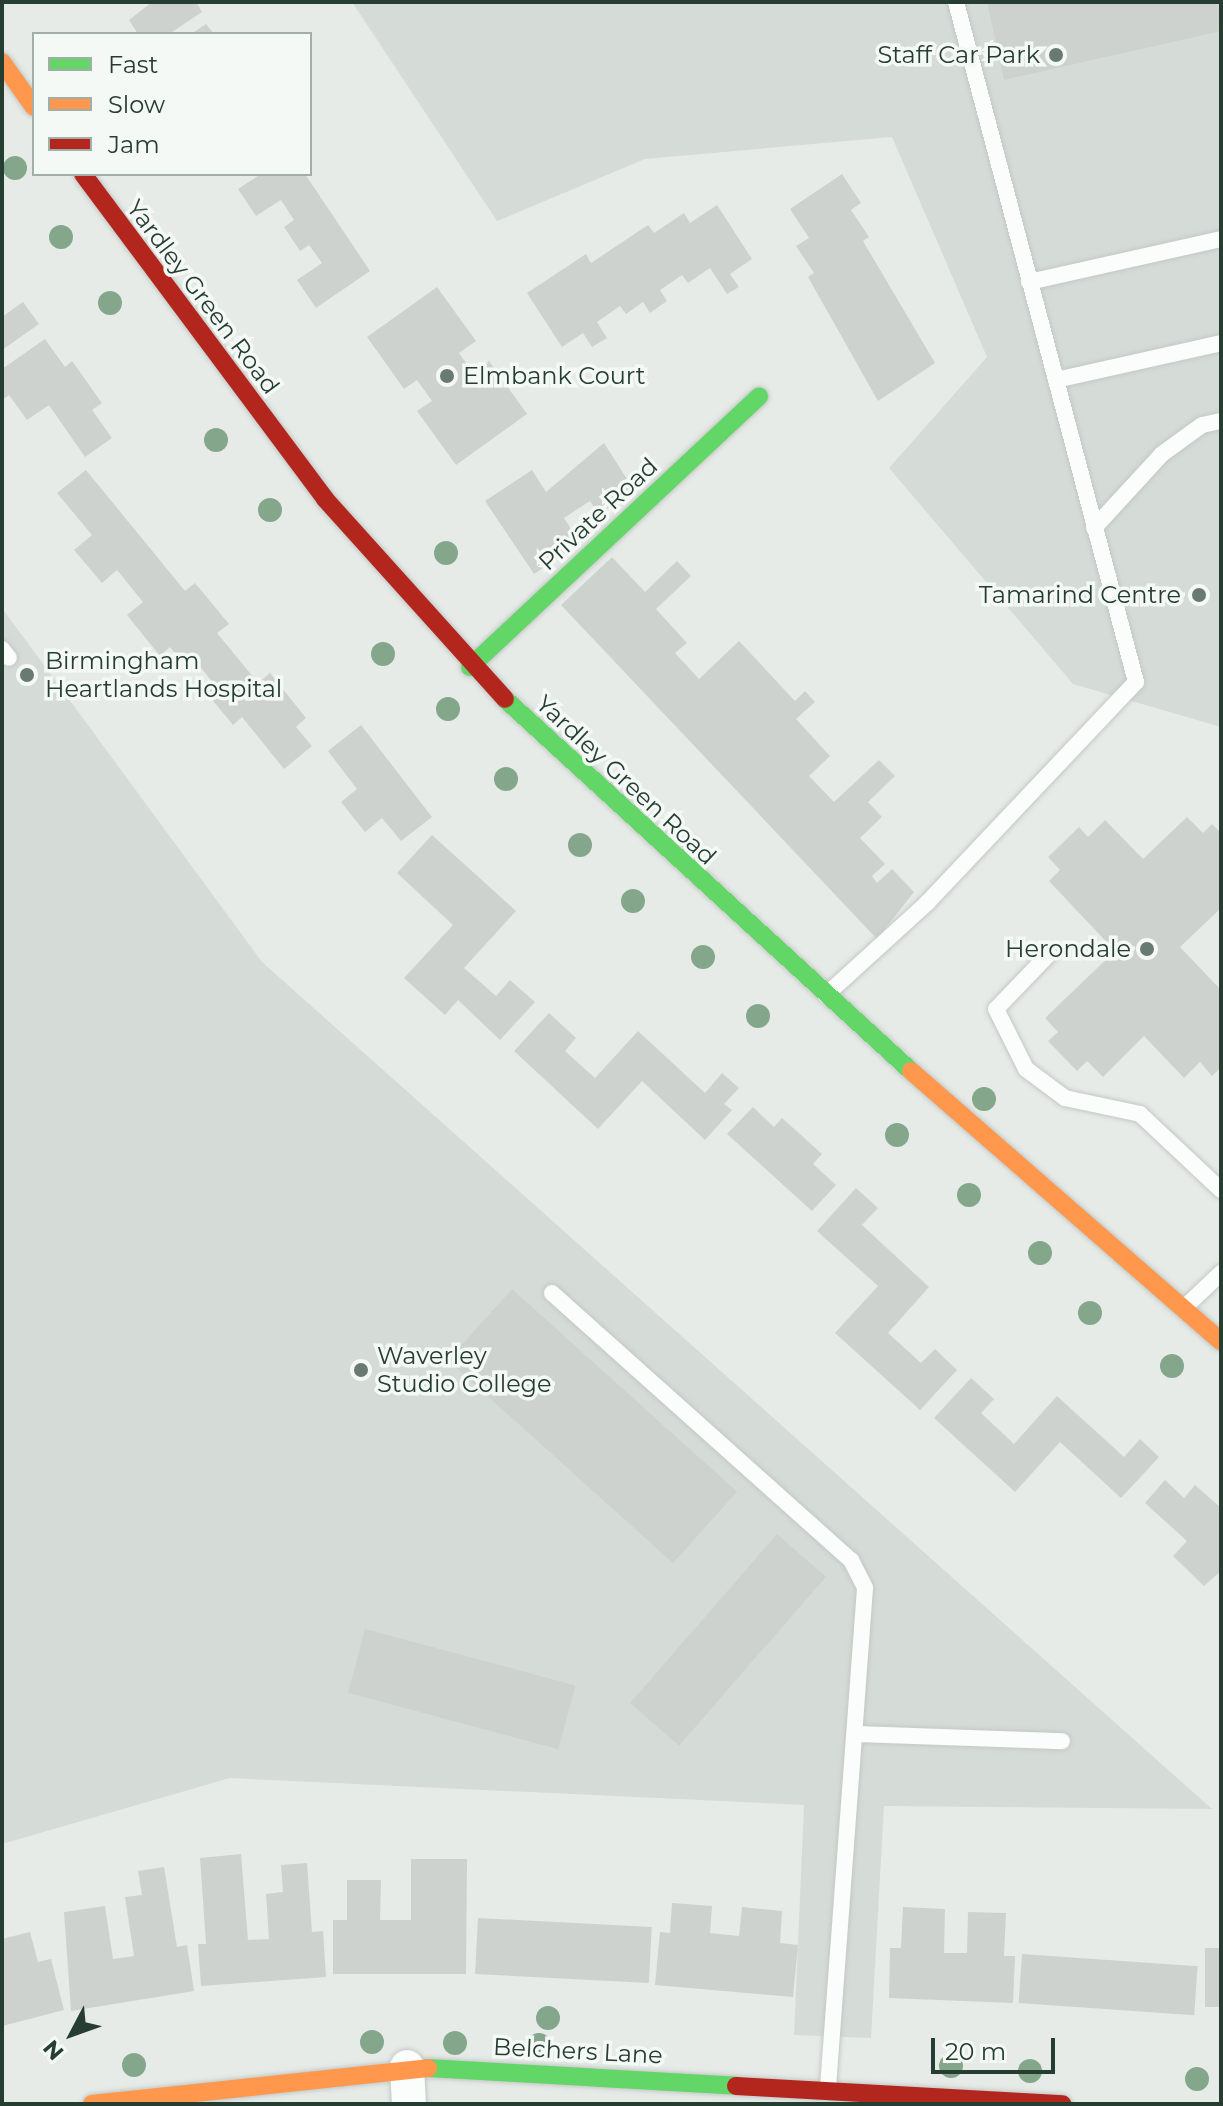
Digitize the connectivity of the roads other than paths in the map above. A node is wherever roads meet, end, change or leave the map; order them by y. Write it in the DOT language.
graph roads {
  1 [pos="956,2"];
  2 [pos="2,62"];
  3 [pos="32,104"];
  4 [pos="84,176"];
  5 [pos="1221,239"];
  6 [pos="1029,282"];
  7 [pos="1221,343"];
  8 [pos="1056,380"];
  9 [pos="759,397"];
  10 [pos="1221,421"];
  11 [pos="1094,528"];
  12 [pos="470,667"];
  13 [pos="1049,954"];
  14 [pos="825,996"];
  15 [pos="1221,1190"];
  16 [pos="1221,1273"];
  17 [pos="552,1293"];
  18 [pos="1184,1308"];
  19 [pos="1221,1341"];
  20 [pos="858,1734"];
  21 [pos="1062,1741"];
  22 [pos="407,2067"];
  23 [pos="828,2087"];
  24 [pos="92,2104"];
  25 [pos="409,2104"];
  26 [pos="1063,2104"];
  1 -- 6 [label="lane"];
  2 -- 3 [label="street"];
  4 -- 12 [label="street, Yardley Green Road"];
  5 -- 6 [label="lane"];
  6 -- 8 [label="lane"];
  7 -- 8 [label="lane"];
  8 -- 11 [label="lane"];
  9 -- 12 [label="street, Private Road"];
  10 -- 11 [label="lane"];
  11 -- 14 [label="lane"];
  12 -- 14 [label="street, Yardley Green Road"];
  13 -- 15 [label="lane"];
  14 -- 18 [label="street, Yardley Green Road"];
  16 -- 18 [label="lane"];
  17 -- 20 [label="lane"];
  18 -- 19 [label="street, Yardley Green Road"];
  20 -- 21 [label="lane"];
  20 -- 23 [label="lane"];
  22 -- 23 [label="street, Belchers Lane"];
  22 -- 24 [label="street, Belchers Lane"];
  22 -- 25 [label="street"];
  23 -- 26 [label="street, Belchers Lane"];
}
